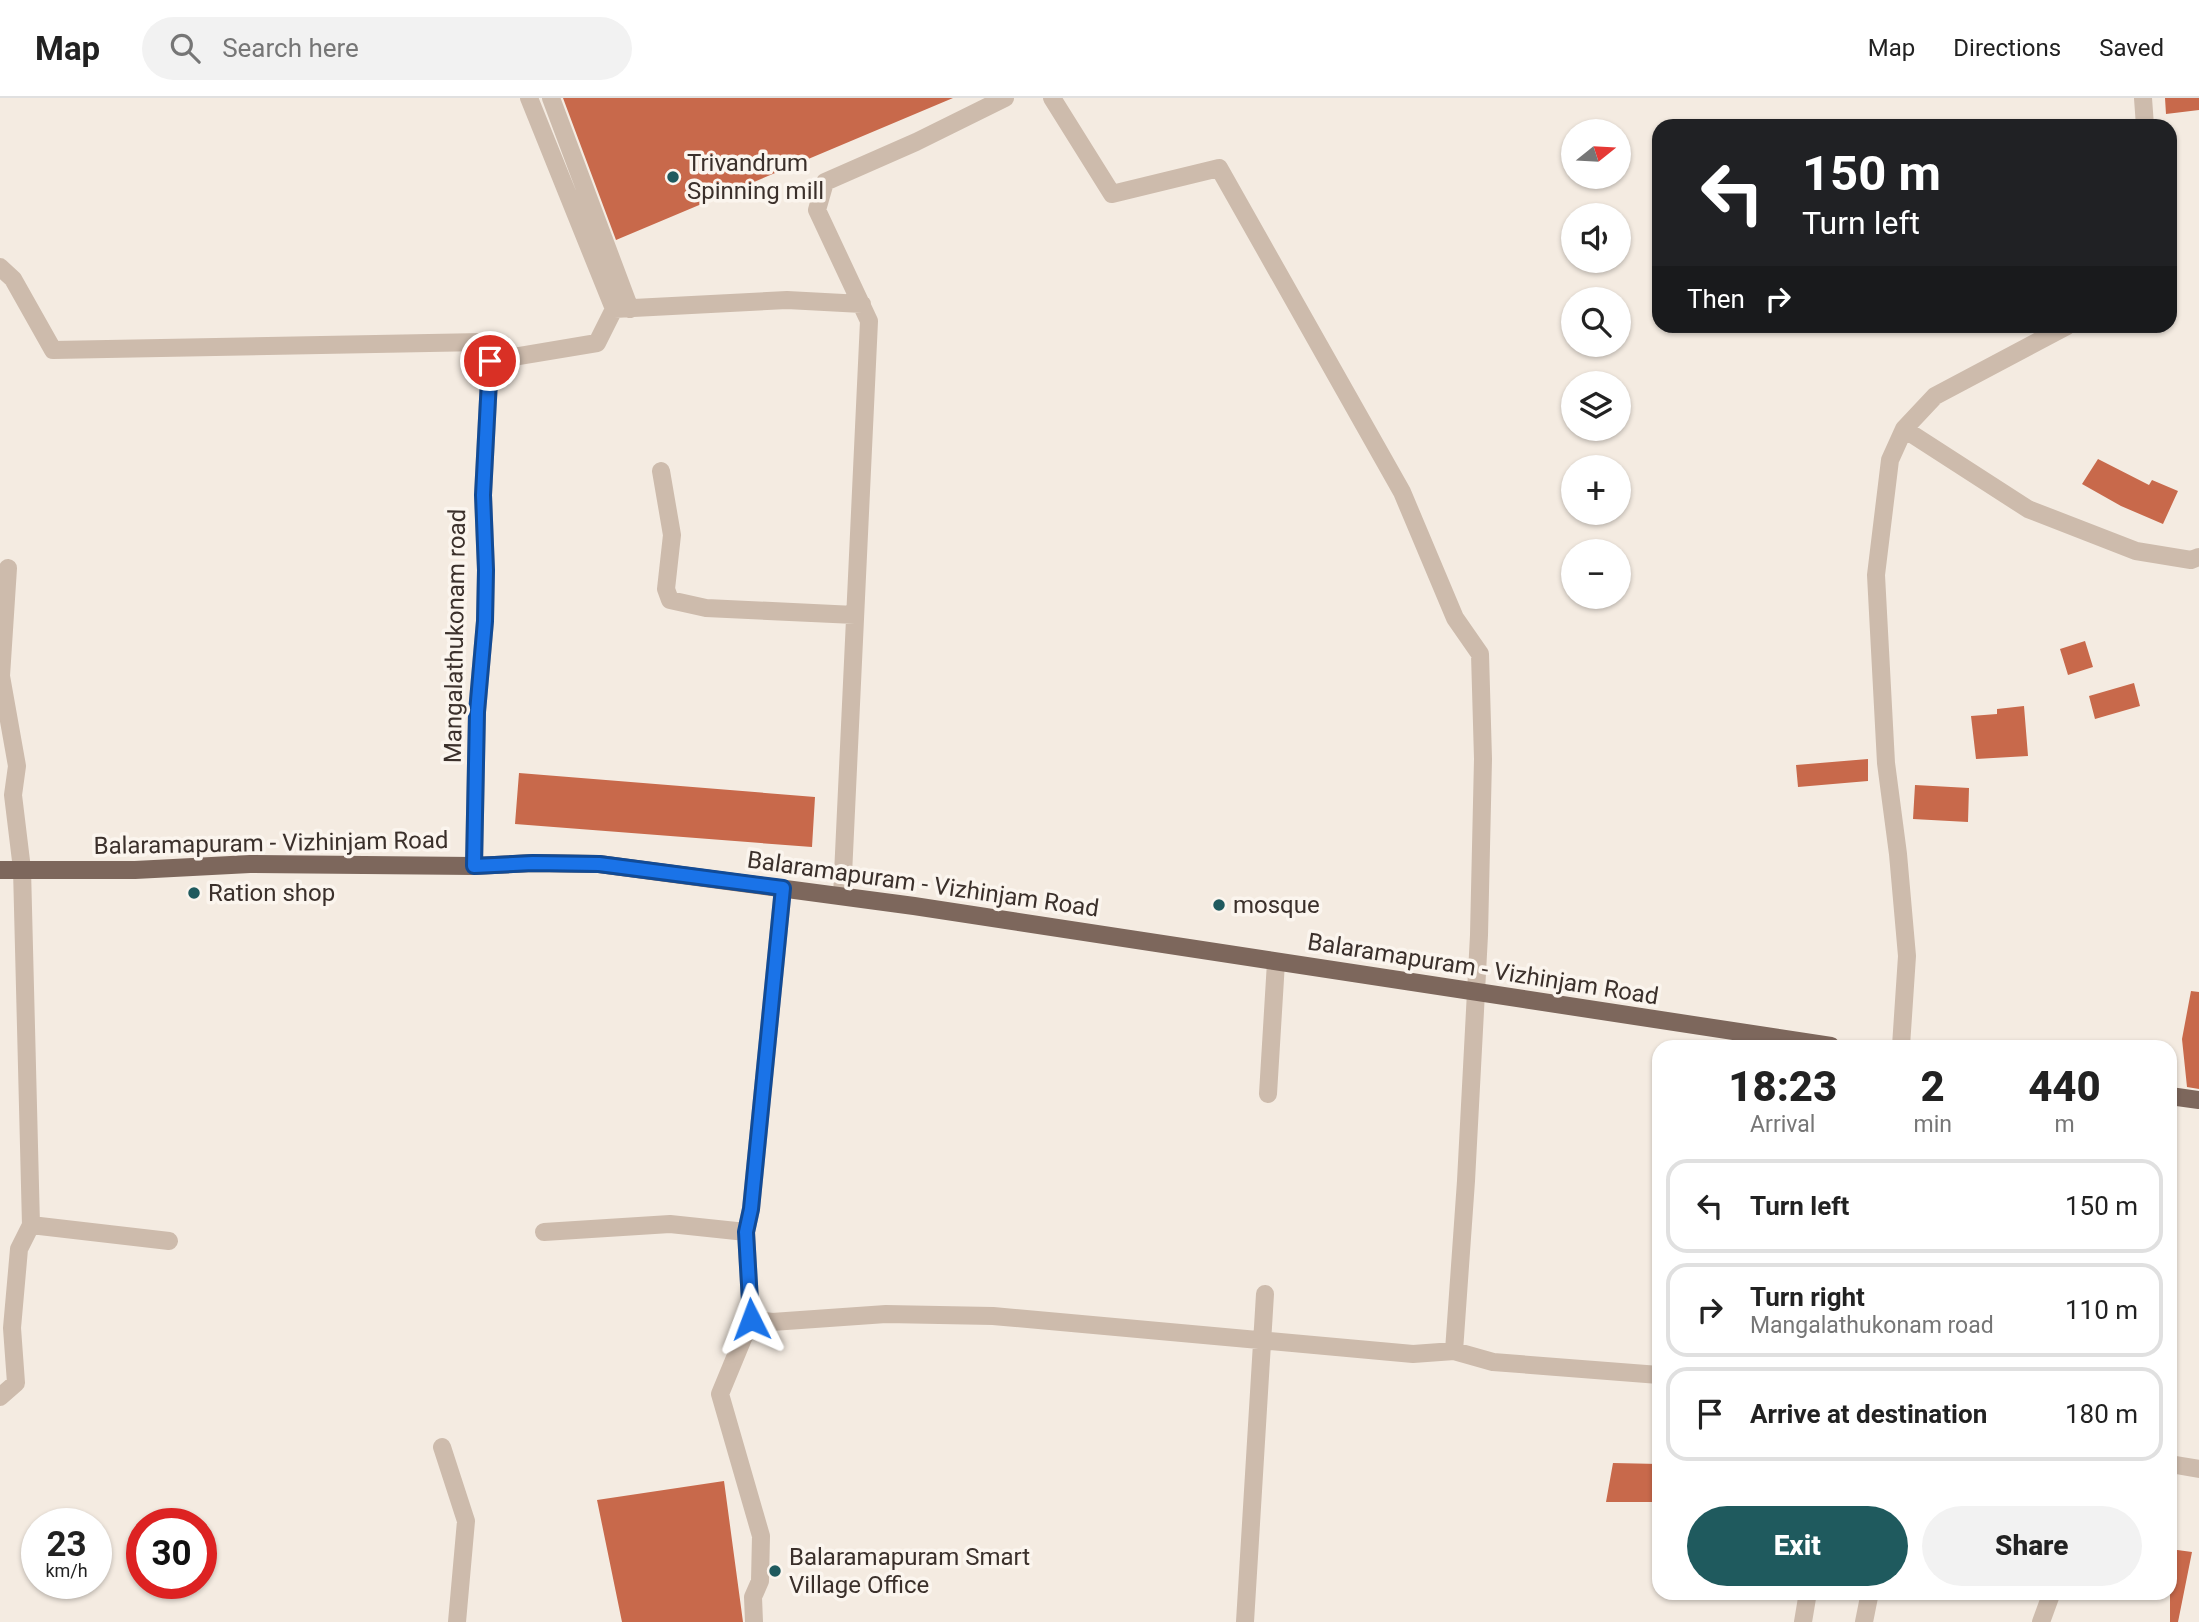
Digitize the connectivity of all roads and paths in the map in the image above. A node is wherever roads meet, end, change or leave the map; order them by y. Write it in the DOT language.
graph roads {
  1 [pos="529,98"];
  2 [pos="551,98"];
  3 [pos="1005,98"];
  4 [pos="1052,98"];
  5 [pos="2143,98"];
  6 [pos="2144,119"];
  7 [pos="0,267"];
  8 [pos="862,304"];
  9 [pos="622,309"];
  10 [pos="2054,333"];
  11 [pos="490,361"];
  12 [pos="1904,429"];
  13 [pos="661,471"];
  14 [pos="2199,557"];
  15 [pos="8,568"];
  16 [pos="855,615"];
  17 [pos="474,866"];
  18 [pos="22,869"];
  19 [pos="0,870"];
  20 [pos="783,888"];
  21 [pos="842,896"];
  22 [pos="1276,962"];
  23 [pos="1476,992"];
  24 [pos="1792,1040"];
  25 [pos="1901,1040"];
  26 [pos="1268,1094"];
  27 [pos="2177,1097"];
  28 [pos="2199,1100"];
  29 [pos="31,1225"];
  30 [pos="544,1231"];
  31 [pos="746,1232"];
  32 [pos="169,1241"];
  33 [pos="1265,1294"];
  34 [pos="751,1319"];
  35 [pos="1262,1340"];
  36 [pos="1454,1351"];
  37 [pos="1652,1375"];
  38 [pos="0,1397"];
  39 [pos="442,1447"];
  40 [pos="2177,1465"];
  41 [pos="2199,1469"];
  42 [pos="1807,1600"];
  43 [pos="1868,1600"];
  44 [pos="2049,1600"];
  45 [pos="457,1622"];
  46 [pos="754,1622"];
  47 [pos="1245,1622"];
  48 [pos="1803,1622"];
  49 [pos="1864,1622"];
  50 [pos="2041,1622"];
  1 -- 9 [label="street"];
  2 -- 9 [label="street"];
  3 -- 8 [label="street"];
  4 -- 23 [label="street"];
  5 -- 6 [label="street"];
  7 -- 11 [label="street"];
  8 -- 9 [label="street"];
  8 -- 16 [label="street"];
  9 -- 11 [label="street"];
  10 -- 12 [label="street"];
  11 -- 17 [label="street, Mangalathukonam road"];
  12 -- 14 [label="street"];
  12 -- 25 [label="street"];
  13 -- 16 [label="street"];
  15 -- 18 [label="street"];
  16 -- 21 [label="street"];
  17 -- 18 [label="main road, Balaramapuram - Vizhinjam Road"];
  17 -- 20 [label="main road, Balaramapuram - Vizhinjam Road"];
  18 -- 19 [label="main road, Balaramapuram - Vizhinjam Road"];
  18 -- 29 [label="street"];
  20 -- 21 [label="main road, Balaramapuram - Vizhinjam Road"];
  20 -- 31 [label="street"];
  21 -- 22 [label="main road, Balaramapuram - Vizhinjam Road"];
  22 -- 23 [label="main road, Balaramapuram - Vizhinjam Road"];
  22 -- 26 [label="street"];
  23 -- 24 [label="main road, Balaramapuram - Vizhinjam Road"];
  23 -- 36 [label="street"];
  27 -- 28 [label="main road"];
  29 -- 32 [label="street"];
  29 -- 38 [label="street"];
  30 -- 31 [label="street"];
  31 -- 34 [label="street"];
  33 -- 35 [label="street"];
  34 -- 35 [label="street"];
  34 -- 46 [label="street"];
  35 -- 36 [label="street"];
  35 -- 47 [label="street"];
  36 -- 37 [label="street"];
  39 -- 45 [label="street"];
  40 -- 41 [label="street"];
  42 -- 48 [label="street"];
  43 -- 49 [label="street"];
  44 -- 50 [label="street"];
}
